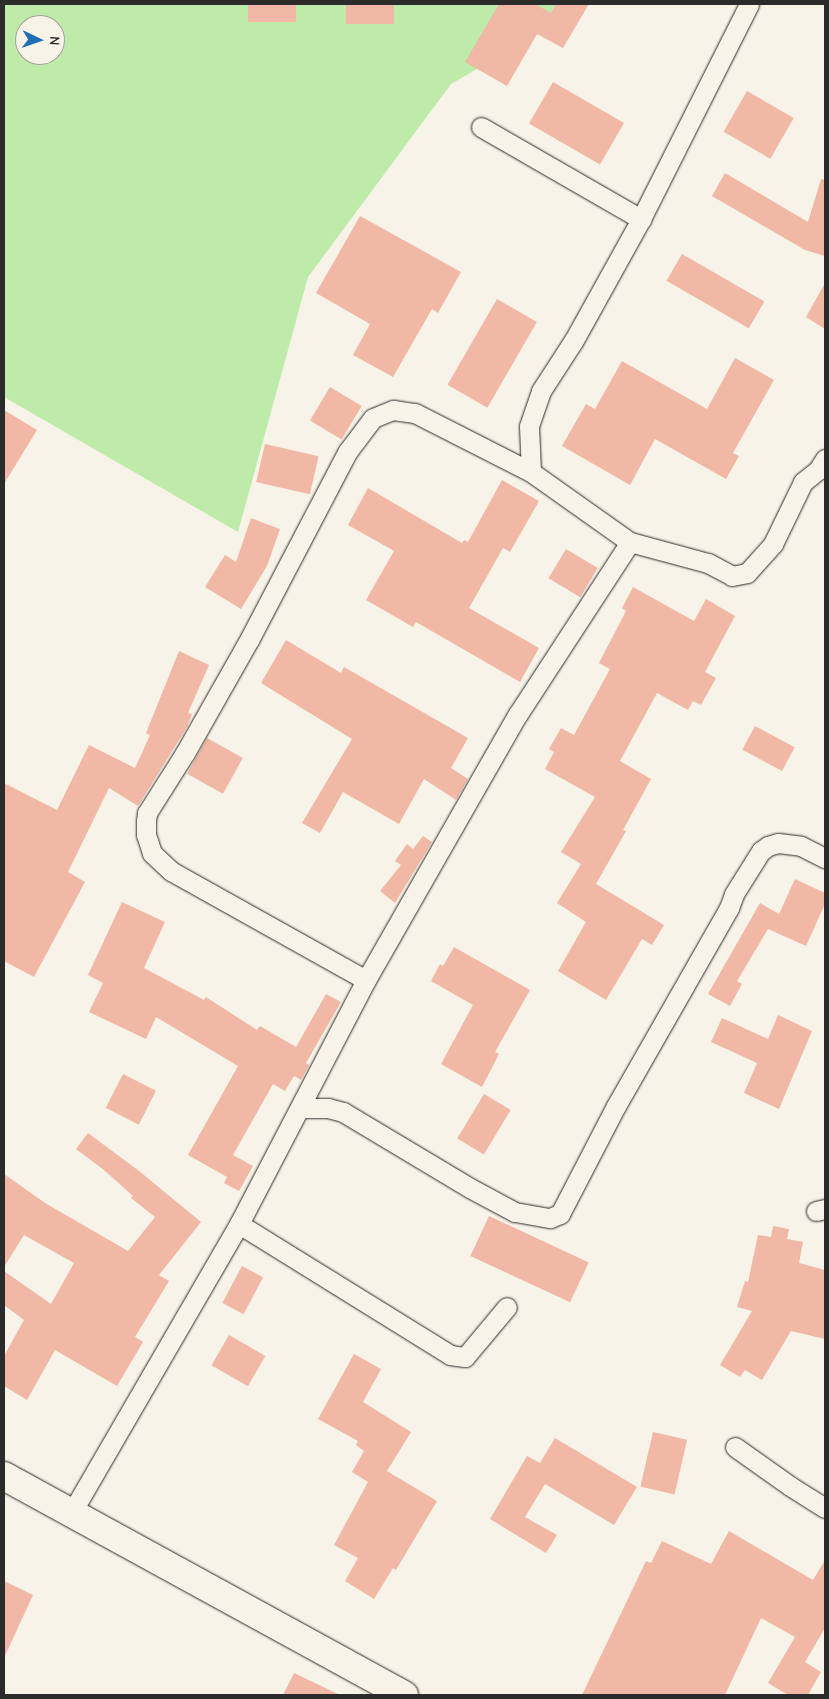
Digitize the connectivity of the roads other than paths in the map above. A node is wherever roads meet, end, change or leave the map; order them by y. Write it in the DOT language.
graph roads {
  1 [pos="749,4"];
  2 [pos="481,127"];
  3 [pos="641,219"];
  4 [pos="825,459"];
  5 [pos="531,472"];
  6 [pos="630,542"];
  7 [pos="825,858"];
  8 [pos="366,980"];
  9 [pos="301,1108"];
  10 [pos="239,1224"];
  11 [pos="507,1308"];
  12 [pos="735,1447"];
  13 [pos="4,1476"];
  14 [pos="825,1508"];
  15 [pos="72,1512"];
  16 [pos="404,1695"];
  1 -- 3 [label="street"];
  2 -- 3 [label="street"];
  3 -- 5 [label="street"];
  4 -- 6 [label="street"];
  5 -- 6 [label="street"];
  5 -- 8 [label="street"];
  6 -- 8 [label="street"];
  7 -- 9 [label="street"];
  8 -- 9 [label="street"];
  9 -- 10 [label="street"];
  10 -- 11 [label="street"];
  10 -- 15 [label="street"];
  12 -- 14 [label="street"];
  13 -- 15 [label="main road"];
  15 -- 16 [label="main road"];
}
